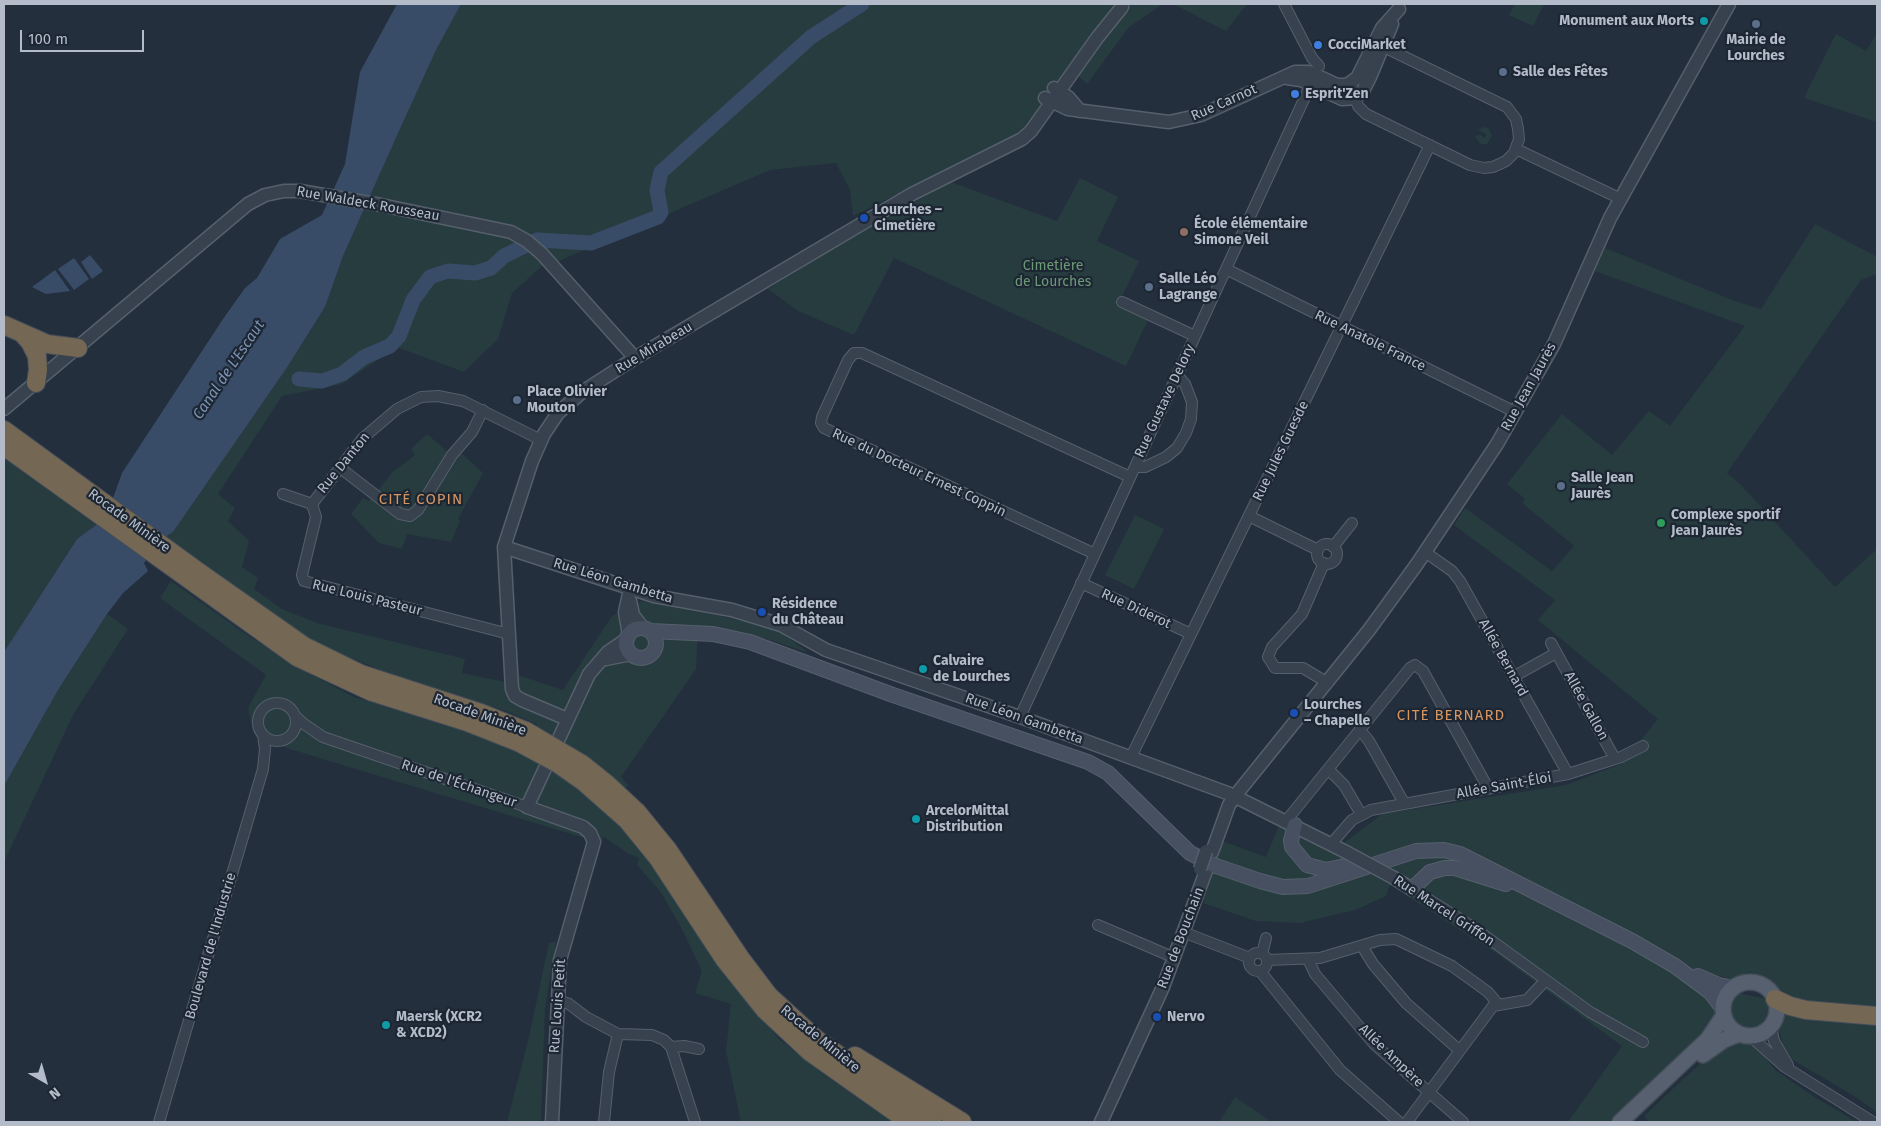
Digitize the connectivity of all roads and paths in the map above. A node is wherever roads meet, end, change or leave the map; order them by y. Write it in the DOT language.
graph roads {
  1 [pos="1284,4"];
  2 [pos="1728,4"];
  3 [pos="1124,5"];
  4 [pos="1401,7"];
  5 [pos="1380,44"];
  6 [pos="1315,75"];
  7 [pos="1351,83"];
  8 [pos="1056,89"];
  9 [pos="1355,98"];
  10 [pos="1048,100"];
  11 [pos="1080,110"];
  12 [pos="1430,145"];
  13 [pos="1516,148"];
  14 [pos="1621,199"];
  15 [pos="1226,269"];
  16 [pos="1122,302"];
  17 [pos="4,325"];
  18 [pos="1341,327"];
  19 [pos="21,332"];
  20 [pos="1195,336"];
  21 [pos="78,348"];
  22 [pos="635,358"];
  23 [pos="1177,375"];
  24 [pos="36,383"];
  25 [pos="4,409"];
  26 [pos="482,410"];
  27 [pos="1515,412"];
  28 [pos="7,438"];
  29 [pos="540,440"];
  30 [pos="339,467"];
  31 [pos="1132,472"];
  32 [pos="283,494"];
  33 [pos="312,504"];
  34 [pos="1249,516"];
  35 [pos="1352,523"];
  36 [pos="1333,546"];
  37 [pos="504,547"];
  38 [pos="1318,550"];
  39 [pos="1425,552"];
  40 [pos="1095,554"];
  41 [pos="1324,563"];
  42 [pos="1081,583"];
  43 [pos="630,589"];
  44 [pos="647,629"];
  45 [pos="509,634"];
  46 [pos="694,634"];
  47 [pos="1192,634"];
  48 [pos="628,637"];
  49 [pos="1551,643"];
  50 [pos="655,649"];
  51 [pos="1556,653"];
  52 [pos="631,654"];
  53 [pos="595,666"];
  54 [pos="1513,677"];
  55 [pos="1328,683"];
  56 [pos="295,716"];
  57 [pos="1020,717"];
  58 [pos="567,719"];
  59 [pos="1360,730"];
  60 [pos="263,735"];
  61 [pos="292,735"];
  62 [pos="323,737"];
  63 [pos="281,741"];
  64 [pos="1643,746"];
  65 [pos="1131,758"];
  66 [pos="1616,759"];
  67 [pos="263,769"];
  68 [pos="1328,769"];
  69 [pos="1568,774"];
  70 [pos="1488,788"];
  71 [pos="1232,795"];
  72 [pos="1404,803"];
  73 [pos="527,807"];
  74 [pos="1361,814"];
  75 [pos="632,816"];
  76 [pos="1291,823"];
  77 [pos="592,836"];
  78 [pos="1331,844"];
  79 [pos="1412,889"];
  80 [pos="1534,890"];
  81 [pos="1581,915"];
  82 [pos="1098,925"];
  83 [pos="1183,932"];
  84 [pos="1266,938"];
  85 [pos="1362,946"];
  86 [pos="1264,957"];
  87 [pos="1175,958"];
  88 [pos="1250,958"];
  89 [pos="741,959"];
  90 [pos="1308,959"];
  91 [pos="1675,966"];
  92 [pos="1260,971"];
  93 [pos="1546,980"];
  94 [pos="1734,988"];
  95 [pos="1775,999"];
  96 [pos="558,1000"];
  97 [pos="1498,1004"];
  98 [pos="1724,1012"];
  99 [pos="1877,1016"];
  100 [pos="1771,1026"];
  101 [pos="618,1034"];
  102 [pos="1745,1035"];
  103 [pos="1643,1042"];
  104 [pos="671,1047"];
  105 [pos="699,1049"];
  106 [pos="1459,1050"];
  107 [pos="1795,1073"];
  108 [pos="1429,1092"];
  109 [pos="1869,1120"];
  110 [pos="159,1122"];
  111 [pos="552,1122"];
  112 [pos="604,1122"];
  113 [pos="695,1122"];
  114 [pos="909,1122"];
  115 [pos="932,1122"];
  116 [pos="962,1122"];
  117 [pos="1102,1122"];
  118 [pos="1399,1122"];
  119 [pos="1407,1122"];
  120 [pos="1463,1122"];
  121 [pos="1620,1122"];
  122 [pos="1630,1122"];
  1 -- 6 [label="street"];
  2 -- 14 [label="street, Rue Jean Jaurès"];
  3 -- 8 [label="street, Rue Mirabeau"];
  4 -- 5 [label="street"];
  5 -- 7 [label="street"];
  5 -- 9 [label="street"];
  5 -- 13 [label="street"];
  6 -- 7 [label="street, Rue Carnot"];
  6 -- 9 [label="street, Rue Carnot"];
  6 -- 11 [label="street, Rue Carnot"];
  6 -- 15 [label="street, Rue Gustave Delory"];
  7 -- 9 [label="street"];
  8 -- 10 [label="street, Rue Mirabeau"];
  8 -- 11 [label="street"];
  9 -- 12 [label="street"];
  10 -- 11 [label="street, Rue Carnot"];
  10 -- 22 [label="street, Rue Mirabeau"];
  12 -- 13 [label="street"];
  12 -- 18 [label="street, Rue Jules Guesde"];
  13 -- 14 [label="street"];
  14 -- 27 [label="street, Rue Jean Jaurès"];
  15 -- 18 [label="street, Rue Anatole France"];
  15 -- 20 [label="street, Rue Gustave Delory"];
  16 -- 20 [label="street"];
  17 -- 19 [label="highway"];
  18 -- 27 [label="street, Rue Anatole France"];
  18 -- 34 [label="street, Rue Jules Guesde"];
  19 -- 21 [label="highway"];
  19 -- 24 [label="highway"];
  20 -- 23 [label="street, Rue Gustave Delory"];
  21 -- 22 [label="street, Rue Waldeck Rousseau"];
  21 -- 24 [label="street, Rue Waldeck Rousseau"];
  22 -- 29 [label="street, Rue Mirabeau"];
  23 -- 31 [label="street, Rue Gustave Delory"];
  23 -- 31 [label="street"];
  24 -- 25 [label="street, Rue Waldeck Rousseau"];
  26 -- 29 [label="street, Rue Danton"];
  26 -- 30 [label="street, Rue Danton"];
  26 -- 30 [label="street"];
  27 -- 39 [label="street, Rue Jean Jaurès"];
  28 -- 75 [label="highway, Rocade Minière, bridge"];
  29 -- 37 [label="street, Rue Mirabeau"];
  30 -- 33 [label="street, Rue Danton"];
  31 -- 40 [label="street, Rue Gustave Delory"];
  31 -- 40 [label="street, Rue du Docteur Ernest Coppin"];
  32 -- 33 [label="street, Rue Danton"];
  33 -- 45 [label="street, Rue Louis Pasteur"];
  34 -- 38 [label="street"];
  34 -- 47 [label="street, Rue Jules Guesde"];
  35 -- 36 [label="street"];
  36 -- 38 [label="street"];
  36 -- 41 [label="street"];
  37 -- 43 [label="street, Rue Léon Gambetta"];
  37 -- 45 [label="street, Rue Mirabeau"];
  38 -- 41 [label="street"];
  39 -- 54 [label="street, Allée Bernard"];
  39 -- 55 [label="street, Rue Jean Jaurès"];
  40 -- 42 [label="street, Rue Gustave Delory"];
  41 -- 55 [label="street"];
  42 -- 47 [label="street, Rue Diderot"];
  42 -- 57 [label="street, Rue Gustave Delory"];
  43 -- 44 [label="street"];
  43 -- 48 [label="street"];
  43 -- 57 [label="street, Rue Léon Gambetta"];
  44 -- 46 [label="main road"];
  44 -- 48 [label="main road"];
  44 -- 50 [label="main road"];
  45 -- 58 [label="street, Rue Mirabeau"];
  46 -- 50 [label="main road"];
  46 -- 80 [label="main road"];
  47 -- 65 [label="street, Rue Jules Guesde"];
  48 -- 52 [label="main road"];
  48 -- 53 [label="street"];
  49 -- 51 [label="street, Allée Gallon"];
  50 -- 52 [label="main road"];
  51 -- 54 [label="street"];
  51 -- 66 [label="street, Allée Gallon"];
  52 -- 53 [label="street"];
  53 -- 58 [label="street"];
  54 -- 69 [label="street, Allée Bernard"];
  55 -- 71 [label="street, Rue Jean Jaurès"];
  56 -- 60 [label="street"];
  56 -- 61 [label="street"];
  56 -- 62 [label="street, Rue de l'Échangeur"];
  57 -- 65 [label="street, Rue Léon Gambetta"];
  58 -- 73 [label="street"];
  59 -- 68 [label="street"];
  59 -- 70 [label="street"];
  59 -- 72 [label="street"];
  60 -- 63 [label="street"];
  60 -- 67 [label="street, Boulevard de l'Industrie"];
  61 -- 62 [label="street, Rue de l'Échangeur"];
  61 -- 63 [label="street"];
  62 -- 73 [label="street, Rue de l'Échangeur"];
  63 -- 67 [label="street, Boulevard de l'Industrie"];
  64 -- 66 [label="street, Allée Saint-Éloi"];
  65 -- 71 [label="street, Rue Léon Gambetta"];
  66 -- 69 [label="street, Allée Saint-Éloi"];
  67 -- 110 [label="street, Boulevard de l'Industrie"];
  68 -- 74 [label="street"];
  68 -- 76 [label="street"];
  69 -- 70 [label="street, Allée Saint-Éloi"];
  70 -- 72 [label="street, Allée Saint-Éloi"];
  71 -- 76 [label="street, Rue Marcel Griffon"];
  71 -- 83 [label="street, Rue de Bouchain"];
  72 -- 74 [label="street, Allée Saint-Éloi"];
  73 -- 77 [label="street, Rue de l'Échangeur"];
  74 -- 78 [label="street, Allée Saint-Éloi"];
  75 -- 89 [label="highway, Rocade Minière"];
  75 -- 114 [label="highway, Rocade Minière"];
  76 -- 78 [label="street, Rue Marcel Griffon"];
  76 -- 80 [label="main road"];
  77 -- 96 [label="street, Rue Louis Petit"];
  78 -- 79 [label="street, Rue Marcel Griffon, bridge"];
  79 -- 81 [label="main road"];
  79 -- 93 [label="street, Rue Marcel Griffon"];
  80 -- 81 [label="main road"];
  81 -- 91 [label="main road"];
  82 -- 87 [label="street"];
  83 -- 87 [label="street, Rue de Bouchain"];
  83 -- 88 [label="street"];
  84 -- 86 [label="street"];
  85 -- 90 [label="street"];
  85 -- 97 [label="street"];
  85 -- 106 [label="street"];
  86 -- 88 [label="street"];
  86 -- 90 [label="street"];
  86 -- 92 [label="street"];
  87 -- 117 [label="street, Rue de Bouchain"];
  88 -- 92 [label="street"];
  89 -- 115 [label="highway, Rocade Minière"];
  89 -- 116 [label="highway"];
  90 -- 108 [label="street, Allée Ampère"];
  91 -- 94 [label="main road"];
  91 -- 98 [label="main road"];
  92 -- 118 [label="street"];
  93 -- 97 [label="street"];
  93 -- 103 [label="street, Rue Marcel Griffon"];
  94 -- 95 [label="main road"];
  94 -- 98 [label="main road"];
  95 -- 99 [label="highway"];
  95 -- 100 [label="main road"];
  96 -- 101 [label="street"];
  96 -- 111 [label="street, Rue Louis Petit"];
  97 -- 106 [label="street"];
  98 -- 102 [label="main road"];
  98 -- 121 [label="main road"];
  100 -- 102 [label="main road"];
  100 -- 107 [label="street"];
  101 -- 104 [label="street"];
  101 -- 112 [label="street"];
  102 -- 107 [label="street"];
  102 -- 122 [label="main road"];
  104 -- 105 [label="street"];
  104 -- 113 [label="street"];
  106 -- 108 [label="street"];
  107 -- 109 [label="street"];
  108 -- 119 [label="street"];
  108 -- 120 [label="street, Allée Ampère"];
}
